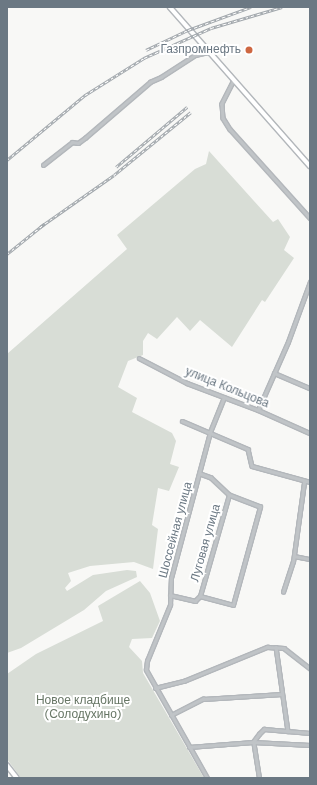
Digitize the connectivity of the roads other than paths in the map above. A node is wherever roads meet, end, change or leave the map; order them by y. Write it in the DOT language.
graph roads {
  1 [pos="170,7"];
  2 [pos="208,52"];
  3 [pos="234,80"];
  4 [pos="43,165"];
  5 [pos="310,166"];
  6 [pos="310,218"];
  7 [pos="310,282"];
  8 [pos="139,358"];
  9 [pos="274,373"];
  10 [pos="310,388"];
  11 [pos="224,398"];
  12 [pos="258,410"];
  13 [pos="182,421"];
  14 [pos="210,432"];
  15 [pos="310,433"];
  16 [pos="200,474"];
  17 [pos="310,482"];
  18 [pos="304,483"];
  19 [pos="229,496"];
  20 [pos="294,556"];
  21 [pos="310,559"];
  22 [pos="283,592"];
  23 [pos="170,596"];
  24 [pos="200,596"];
  25 [pos="276,647"];
  26 [pos="310,668"];
  27 [pos="155,688"];
  28 [pos="282,694"];
  29 [pos="171,715"];
  30 [pos="288,731"];
  31 [pos="310,733"];
  32 [pos="253,742"];
  33 [pos="310,745"];
  34 [pos="189,747"];
  35 [pos="7,765"];
  36 [pos="17,778"];
  37 [pos="207,778"];
  38 [pos="257,778"];
  1 -- 2 [label="main road"];
  2 -- 3 [label="main road"];
  2 -- 4 [label="street"];
  3 -- 5 [label="main road"];
  3 -- 6 [label="street"];
  7 -- 9 [label="street"];
  8 -- 11 [label="street, улица Кольцова"];
  9 -- 10 [label="street"];
  9 -- 12 [label="street"];
  11 -- 12 [label="street, улица Кольцова"];
  11 -- 14 [label="street, Шоссейная улица"];
  12 -- 15 [label="street, улица Кольцова"];
  13 -- 14 [label="street"];
  14 -- 16 [label="street, Шоссейная улица"];
  14 -- 18 [label="street"];
  16 -- 19 [label="street"];
  16 -- 23 [label="street, Шоссейная улица"];
  17 -- 18 [label="street"];
  18 -- 20 [label="street"];
  19 -- 24 [label="street, Луговая улица"];
  19 -- 24 [label="street"];
  20 -- 21 [label="street"];
  20 -- 22 [label="street"];
  23 -- 24 [label="street"];
  23 -- 27 [label="street, Шоссейная улица"];
  25 -- 26 [label="street"];
  25 -- 27 [label="street"];
  25 -- 28 [label="street"];
  27 -- 29 [label="street, Шоссейная улица"];
  28 -- 29 [label="street"];
  28 -- 30 [label="street"];
  29 -- 34 [label="street, Шоссейная улица"];
  30 -- 31 [label="street"];
  30 -- 32 [label="street"];
  32 -- 33 [label="street"];
  32 -- 34 [label="street"];
  32 -- 38 [label="street"];
  34 -- 37 [label="street, Шоссейная улица"];
  35 -- 36 [label="main road"];
}
